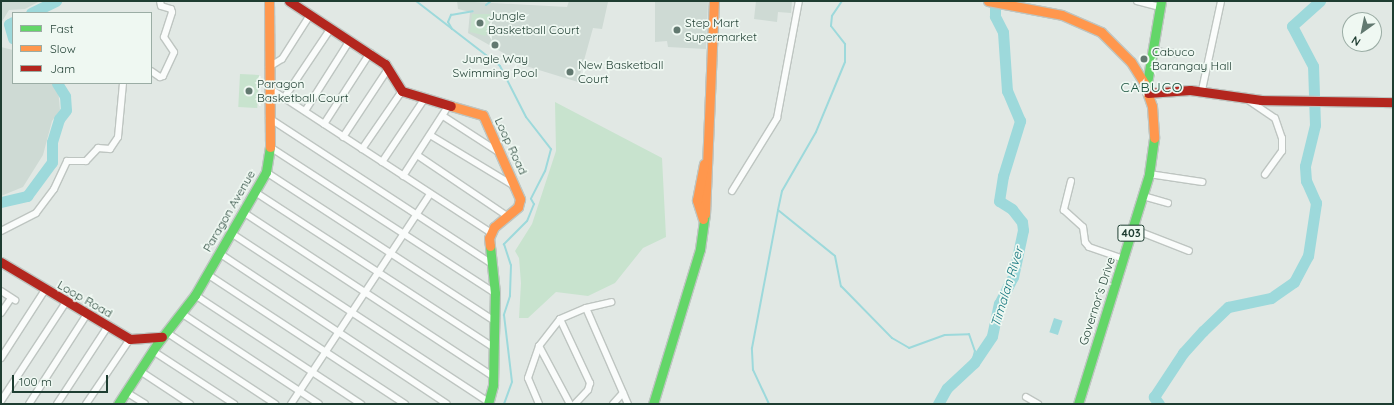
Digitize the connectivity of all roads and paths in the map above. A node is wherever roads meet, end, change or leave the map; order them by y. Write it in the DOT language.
graph roads {
  1 [pos="160,1"];
  2 [pos="269,1"];
  3 [pos="289,1"];
  4 [pos="714,1"];
  5 [pos="799,1"];
  6 [pos="988,1"];
  7 [pos="1137,1"];
  8 [pos="1221,1"];
  9 [pos="1160,4"];
  10 [pos="310,15"];
  11 [pos="331,28"];
  12 [pos="350,40"];
  13 [pos="1152,51"];
  14 [pos="370,53"];
  15 [pos="1177,54"];
  16 [pos="269,67"];
  17 [pos="388,69"];
  18 [pos="152,72"];
  19 [pos="123,84"];
  20 [pos="269,88"];
  21 [pos="1202,90"];
  22 [pos="402,91"];
  23 [pos="1147,91"];
  24 [pos="284,98"];
  25 [pos="426,98"];
  26 [pos="1246,99"];
  27 [pos="1393,102"];
  28 [pos="450,105"];
  29 [pos="305,111"];
  30 [pos="443,116"];
  31 [pos="269,118"];
  32 [pos="324,124"];
  33 [pos="430,135"];
  34 [pos="344,137"];
  35 [pos="270,147"];
  36 [pos="362,149"];
  37 [pos="502,154"];
  38 [pos="417,155"];
  39 [pos="382,162"];
  40 [pos="266,172"];
  41 [pos="1149,174"];
  42 [pos="1265,174"];
  43 [pos="403,176"];
  44 [pos="1071,181"];
  45 [pos="1202,182"];
  46 [pos="517,188"];
  47 [pos="732,191"];
  48 [pos="255,192"];
  49 [pos="430,194"];
  50 [pos="1142,196"];
  51 [pos="1168,203"];
  52 [pos="243,212"];
  53 [pos="416,214"];
  54 [pos="507,216"];
  55 [pos="1132,229"];
  56 [pos="1,231"];
  57 [pos="490,232"];
  58 [pos="231,233"];
  59 [pos="404,234"];
  60 [pos="1189,251"];
  61 [pos="219,253"];
  62 [pos="391,253"];
  63 [pos="1123,258"];
  64 [pos="1,262"];
  65 [pos="494,265"];
  66 [pos="378,273"];
  67 [pos="207,274"];
  68 [pos="45,290"];
  69 [pos="1,291"];
  70 [pos="364,293"];
  71 [pos="495,293"];
  72 [pos="195,295"];
  73 [pos="66,302"];
  74 [pos="611,302"];
  75 [pos="586,308"];
  76 [pos="1,313"];
  77 [pos="181,313"];
  78 [pos="351,313"];
  79 [pos="87,314"];
  80 [pos="494,320"];
  81 [pos="560,320"];
  82 [pos="108,326"];
  83 [pos="338,333"];
  84 [pos="164,334"];
  85 [pos="130,338"];
  86 [pos="538,346"];
  87 [pos="493,347"];
  88 [pos="153,351"];
  89 [pos="326,352"];
  90 [pos="1,358"];
  91 [pos="140,371"];
  92 [pos="312,372"];
  93 [pos="493,376"];
  94 [pos="300,391"];
  95 [pos="126,392"];
  96 [pos="623,393"];
  97 [pos="1026,397"];
  98 [pos="1,401"];
  99 [pos="488,403"];
  100 [pos="28,404"];
  101 [pos="57,404"];
  102 [pos="86,404"];
  103 [pos="118,404"];
  104 [pos="145,404"];
  105 [pos="190,404"];
  106 [pos="234,404"];
  107 [pos="275,404"];
  108 [pos="291,404"];
  109 [pos="319,404"];
  110 [pos="361,404"];
  111 [pos="405,404"];
  112 [pos="447,404"];
  113 [pos="539,404"];
  114 [pos="570,404"];
  115 [pos="575,404"];
  116 [pos="613,404"];
  117 [pos="628,404"];
  118 [pos="653,404"];
  119 [pos="1038,404"];
  120 [pos="1078,404"];
  1 -- 18 [label="street"];
  2 -- 16 [label="street, Paragon Avenue"];
  3 -- 10 [label="street"];
  4 -- 118 [label="street"];
  5 -- 47 [label="street"];
  6 -- 23 [label="street, Governor's Drive / 403"];
  7 -- 9 [label="street"];
  8 -- 21 [label="street"];
  9 -- 13 [label="street"];
  10 -- 11 [label="street"];
  10 -- 16 [label="street"];
  11 -- 12 [label="street"];
  11 -- 24 [label="street"];
  12 -- 14 [label="street"];
  12 -- 29 [label="street"];
  13 -- 15 [label="street"];
  13 -- 23 [label="street"];
  14 -- 17 [label="street"];
  14 -- 32 [label="street"];
  16 -- 20 [label="street, Paragon Avenue"];
  17 -- 22 [label="street"];
  17 -- 34 [label="street"];
  19 -- 56 [label="street"];
  20 -- 24 [label="street"];
  20 -- 31 [label="street, Paragon Avenue"];
  21 -- 23 [label="street"];
  21 -- 26 [label="street"];
  22 -- 25 [label="street, Loop Road"];
  22 -- 36 [label="street"];
  23 -- 41 [label="street, Governor's Drive / 403"];
  24 -- 29 [label="street"];
  25 -- 28 [label="street, Loop Road"];
  25 -- 39 [label="street"];
  26 -- 27 [label="street"];
  26 -- 42 [label="street"];
  28 -- 30 [label="street"];
  28 -- 37 [label="street, Loop Road"];
  29 -- 32 [label="street"];
  30 -- 33 [label="street"];
  30 -- 37 [label="street"];
  31 -- 35 [label="street, Paragon Avenue"];
  31 -- 53 [label="street"];
  32 -- 34 [label="street"];
  33 -- 38 [label="street"];
  33 -- 46 [label="street"];
  34 -- 36 [label="street"];
  35 -- 40 [label="street, Paragon Avenue"];
  35 -- 59 [label="street"];
  36 -- 39 [label="street"];
  37 -- 46 [label="street, Loop Road"];
  38 -- 43 [label="street"];
  38 -- 54 [label="street"];
  39 -- 43 [label="street"];
  40 -- 48 [label="street, Paragon Avenue"];
  40 -- 62 [label="street"];
  41 -- 45 [label="street"];
  41 -- 50 [label="street, Governor's Drive / 403"];
  43 -- 49 [label="street"];
  44 -- 63 [label="street"];
  46 -- 54 [label="street, Loop Road"];
  48 -- 52 [label="street, Paragon Avenue"];
  48 -- 66 [label="street"];
  49 -- 53 [label="street"];
  49 -- 57 [label="street"];
  50 -- 51 [label="street"];
  50 -- 55 [label="street, Governor's Drive / 403"];
  52 -- 58 [label="street, Paragon Avenue"];
  52 -- 70 [label="street"];
  53 -- 59 [label="street"];
  53 -- 65 [label="street"];
  54 -- 57 [label="street, Loop Road"];
  55 -- 60 [label="street"];
  55 -- 63 [label="street, Governor's Drive / 403"];
  57 -- 65 [label="street"];
  58 -- 61 [label="street, Paragon Avenue"];
  58 -- 78 [label="street"];
  59 -- 62 [label="street"];
  59 -- 71 [label="street"];
  61 -- 67 [label="street, Paragon Avenue"];
  61 -- 83 [label="street"];
  62 -- 66 [label="street"];
  62 -- 80 [label="street"];
  63 -- 120 [label="street, Governor's Drive / 403"];
  64 -- 68 [label="street, Loop Road"];
  65 -- 71 [label="street"];
  66 -- 70 [label="street"];
  66 -- 87 [label="street"];
  67 -- 72 [label="street, Paragon Avenue"];
  67 -- 89 [label="street"];
  68 -- 73 [label="street, Loop Road"];
  68 -- 90 [label="street"];
  69 -- 76 [label="street"];
  70 -- 78 [label="street"];
  70 -- 93 [label="street"];
  71 -- 80 [label="street"];
  72 -- 77 [label="street, Paragon Avenue"];
  72 -- 92 [label="street"];
  73 -- 79 [label="street, Loop Road"];
  73 -- 98 [label="street"];
  74 -- 75 [label="street"];
  75 -- 81 [label="street"];
  75 -- 96 [label="street"];
  77 -- 84 [label="street, Paragon Avenue"];
  77 -- 94 [label="street"];
  78 -- 83 [label="street"];
  78 -- 99 [label="street"];
  79 -- 82 [label="street, Loop Road"];
  79 -- 100 [label="street"];
  80 -- 87 [label="street"];
  81 -- 86 [label="street"];
  81 -- 115 [label="street"];
  82 -- 85 [label="street, Loop Road"];
  82 -- 101 [label="street"];
  83 -- 89 [label="street"];
  83 -- 112 [label="street"];
  84 -- 85 [label="street"];
  84 -- 88 [label="street, Paragon Avenue"];
  84 -- 107 [label="street"];
  85 -- 102 [label="street"];
  86 -- 113 [label="street"];
  86 -- 114 [label="street"];
  87 -- 93 [label="street"];
  88 -- 91 [label="street, Paragon Avenue"];
  88 -- 106 [label="street"];
  89 -- 92 [label="street"];
  89 -- 111 [label="street"];
  91 -- 95 [label="street, Paragon Avenue"];
  91 -- 105 [label="street"];
  92 -- 94 [label="street"];
  92 -- 110 [label="street"];
  93 -- 99 [label="street"];
  94 -- 108 [label="street"];
  94 -- 109 [label="street"];
  95 -- 103 [label="street, Paragon Avenue"];
  95 -- 104 [label="street"];
  96 -- 116 [label="street"];
  96 -- 117 [label="street"];
  97 -- 119 [label="street"];
}
